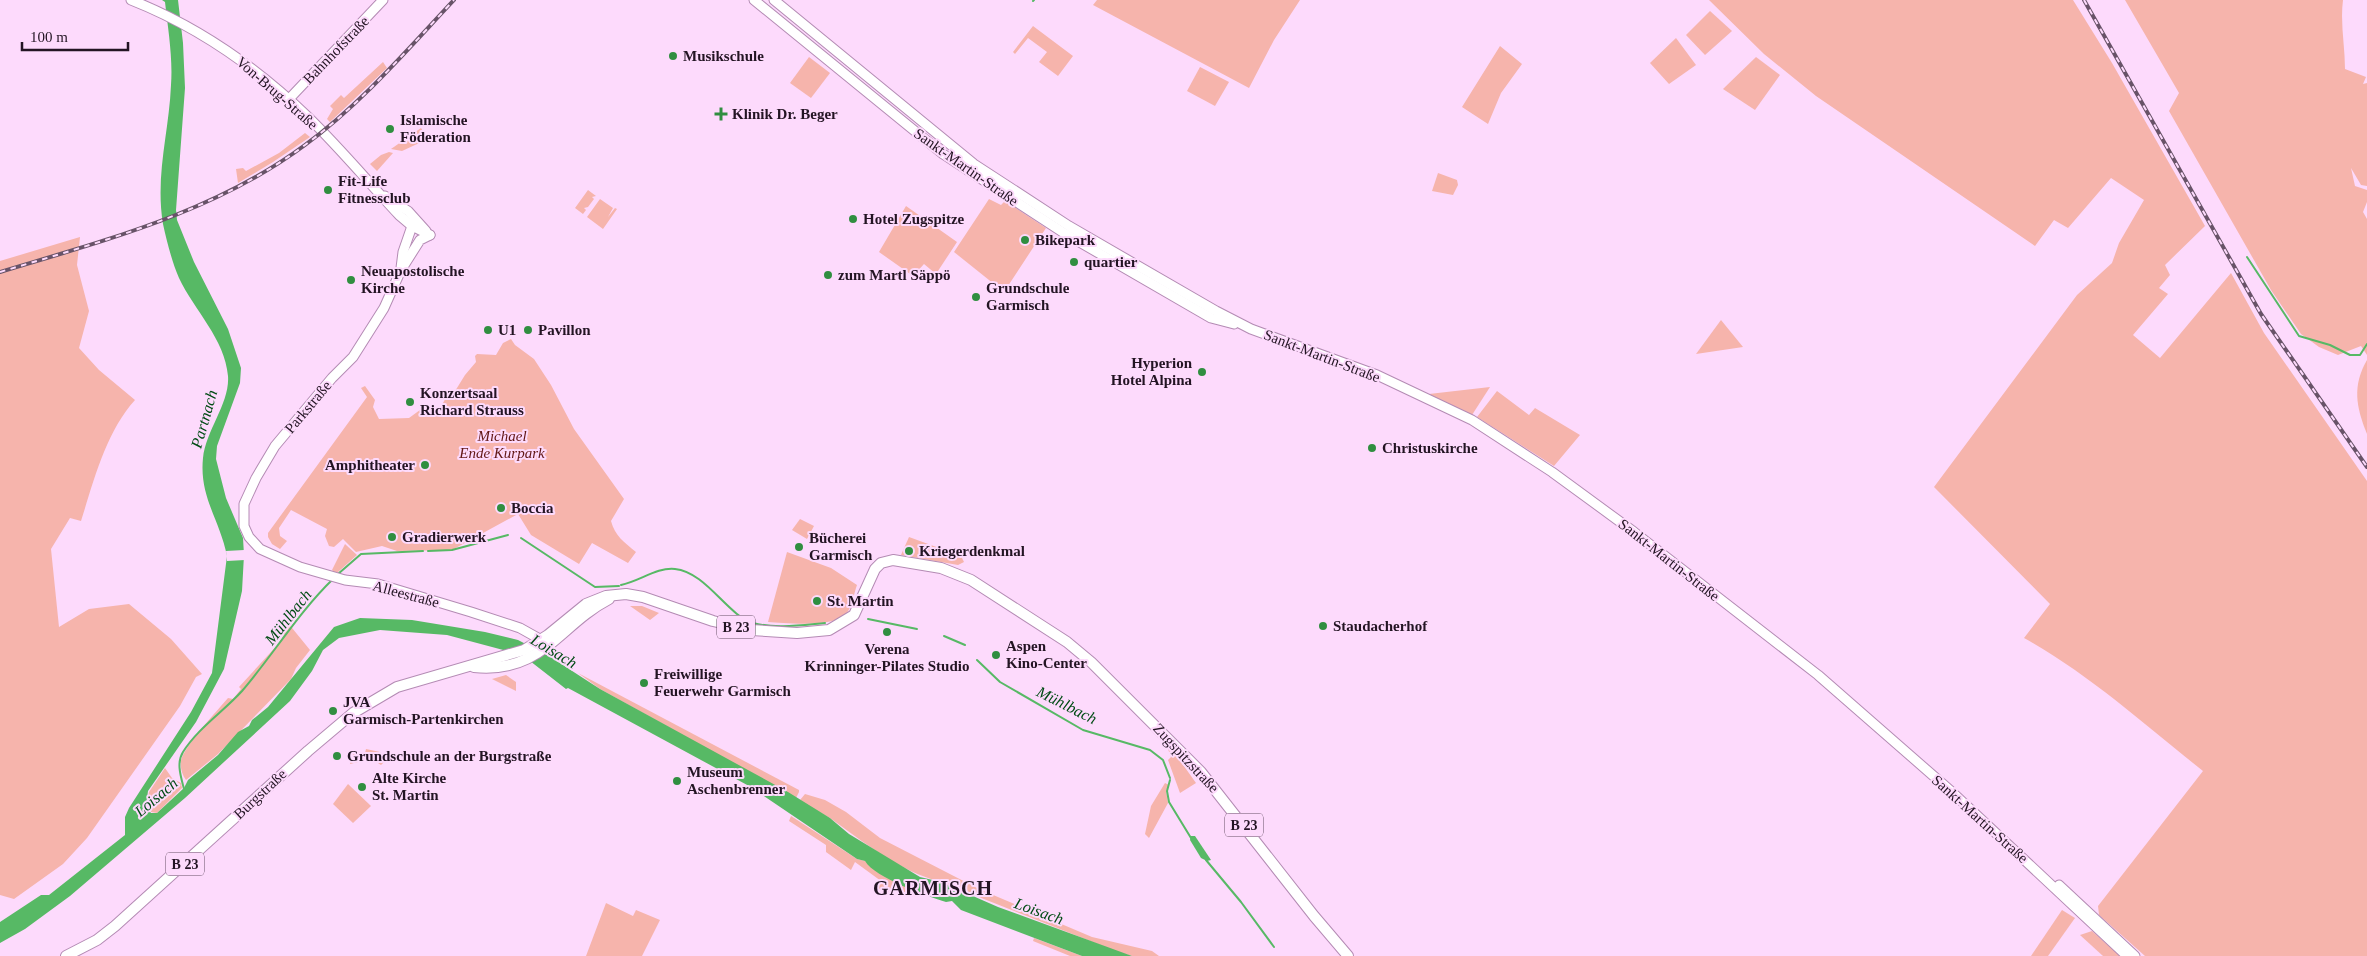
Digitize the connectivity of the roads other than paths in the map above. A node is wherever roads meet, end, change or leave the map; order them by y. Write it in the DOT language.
graph roads {
  1 [pos="131,0"];
  2 [pos="383,0"];
  3 [pos="754,0"];
  4 [pos="774,0"];
  5 [pos="289,99"];
  6 [pos="380,192"];
  7 [pos="412,228"];
  8 [pos="430,235"];
  9 [pos="401,270"];
  10 [pos="1251,329"];
  11 [pos="260,548"];
  12 [pos="542,645"];
  13 [pos="2036,870"];
  14 [pos="66,956"];
  15 [pos="1348,956"];
  16 [pos="2127,956"];
  17 [pos="2135,956"];
  1 -- 5 [label="main road, Von-Brug-Straße"];
  2 -- 5 [label="main road, Bahnhofstraße"];
  3 -- 10 [label="main road, Sankt-Martin-Straße"];
  4 -- 10 [label="main road, Sankt-Martin-Straße"];
  5 -- 6 [label="main road, Von-Brug-Straße"];
  6 -- 7 [label="main road, Von-Brug-Straße"];
  6 -- 8 [label="main road, Von-Brug-Straße"];
  7 -- 8 [label="main road, Von-Brug-Straße"];
  7 -- 9 [label="main road, Parkstraße"];
  8 -- 9 [label="main road, Parkstraße"];
  9 -- 11 [label="main road, Parkstraße"];
  10 -- 13 [label="main road, Sankt-Martin-Straße"];
  11 -- 12 [label="main road, Alleestraße"];
  12 -- 14 [label="main road, Burgstraße / B 23"];
  12 -- 15 [label="main road, Zugspitzstraße / B 23"];
  13 -- 16 [label="main road, Sankt-Martin-Straße"];
  13 -- 17 [label="main road, Sankt-Martin-Straße"];
}
